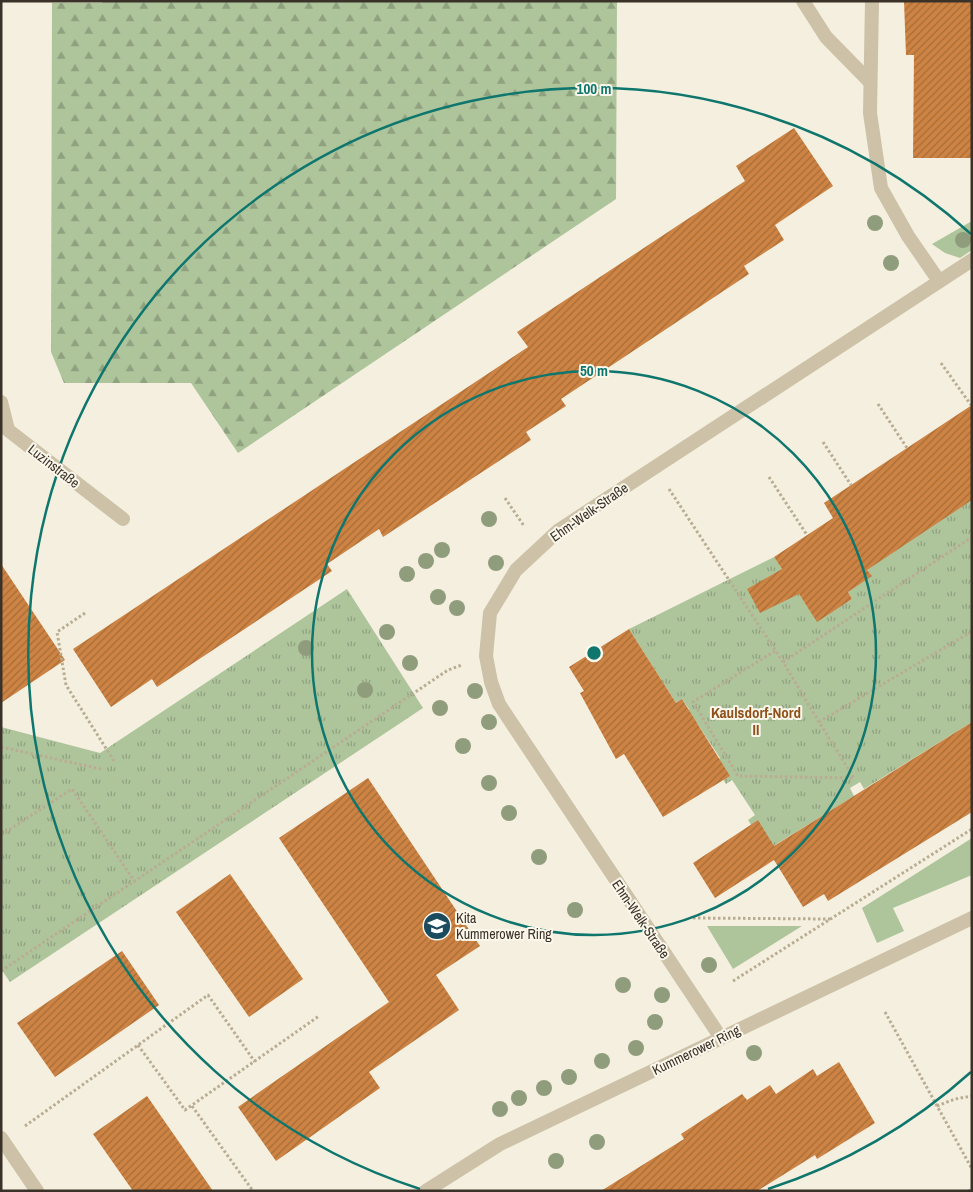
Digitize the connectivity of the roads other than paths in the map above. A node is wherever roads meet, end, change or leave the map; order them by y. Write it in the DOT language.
graph roads {
  1 [pos="803,1"];
  2 [pos="872,1"];
  3 [pos="870,82"];
  4 [pos="972,260"];
  5 [pos="939,281"];
  6 [pos="1,402"];
  7 [pos="123,519"];
  8 [pos="972,918"];
  9 [pos="721,1038"];
  10 [pos="2,1140"];
  11 [pos="37,1191"];
  12 [pos="426,1191"];
  1 -- 3 [label="street"];
  2 -- 3 [label="street"];
  3 -- 5 [label="street"];
  4 -- 5 [label="street, Ehm-Welk-Straße"];
  5 -- 9 [label="street, Ehm-Welk-Straße"];
  6 -- 7 [label="street, Luzinstraße"];
  8 -- 9 [label="street, Kummerower Ring"];
  9 -- 12 [label="street, Kummerower Ring"];
  10 -- 11 [label="street"];
}
